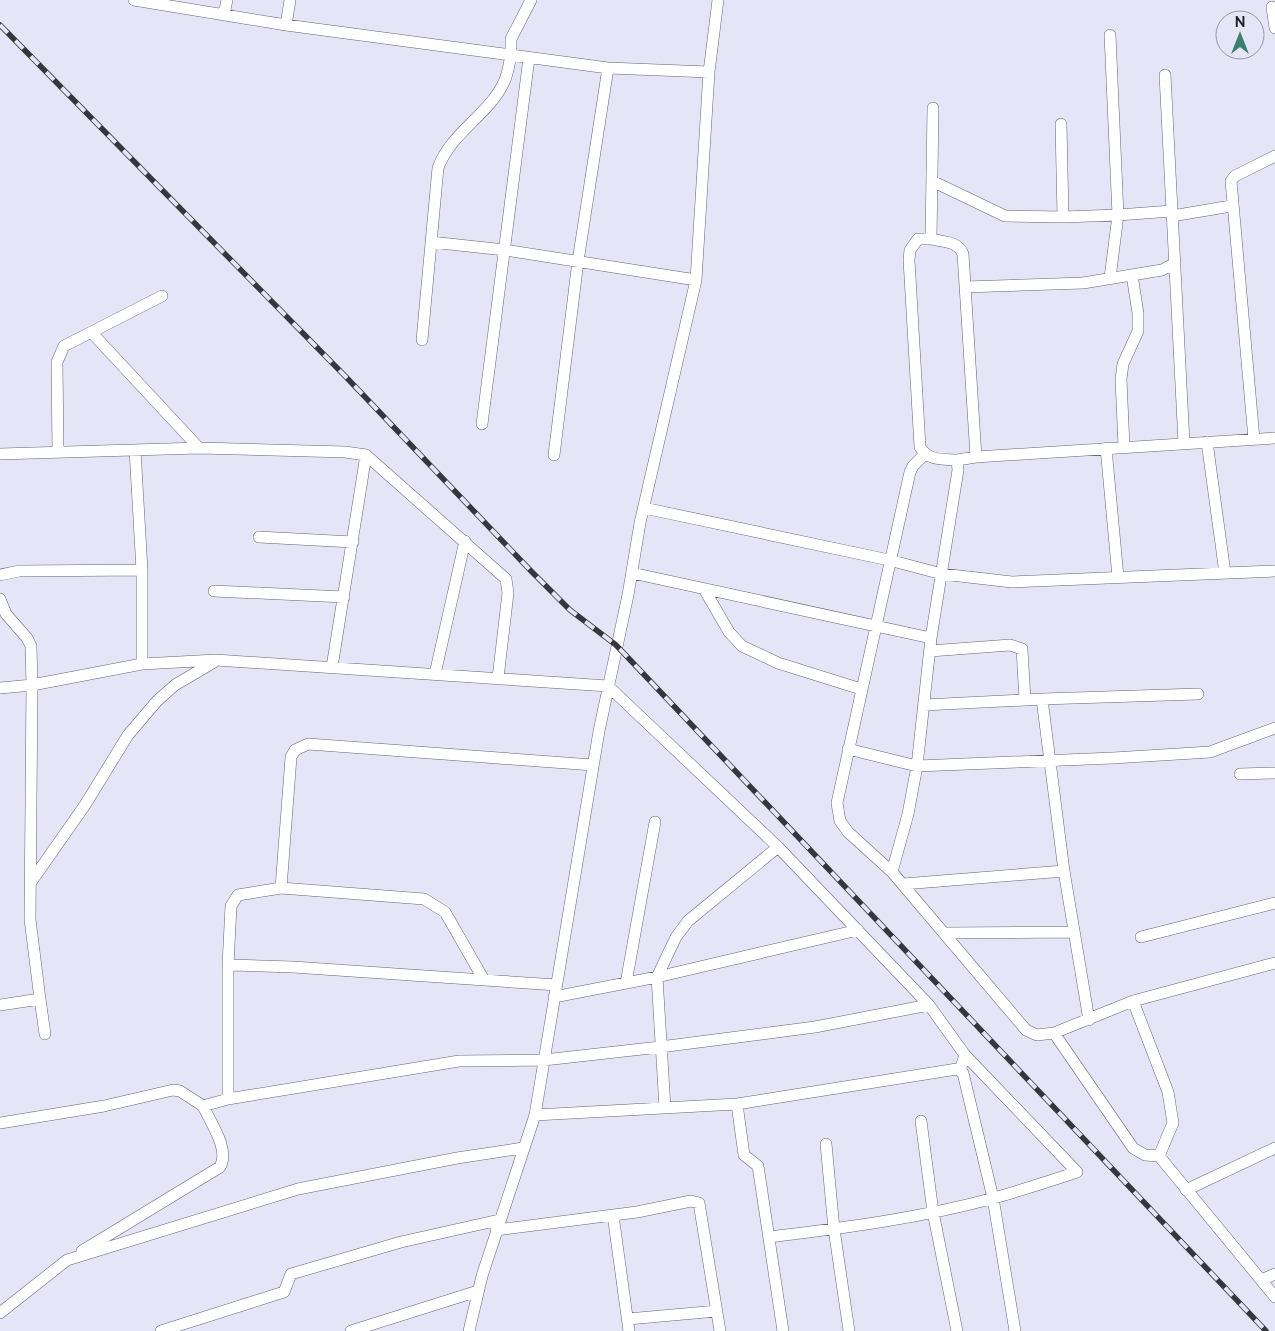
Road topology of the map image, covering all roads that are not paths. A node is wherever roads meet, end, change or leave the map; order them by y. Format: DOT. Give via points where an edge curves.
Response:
graph roads {
  1 [pos="134,0"];
  2 [pos="227,0"];
  3 [pos="290,0"];
  4 [pos="531,0"];
  5 [pos="718,0"];
  6 [pos="157,2"];
  7 [pos="1272,7"];
  8 [pos="224,14"];
  9 [pos="286,25"];
  10 [pos="1275,28"];
  11 [pos="1110,35"];
  12 [pos="511,55"];
  13 [pos="530,58"];
  14 [pos="608,68"];
  15 [pos="709,72"];
  16 [pos="1165,75"];
  17 [pos="933,108"];
  18 [pos="1061,124"];
  19 [pos="1275,156"];
  20 [pos="932,181"];
  21 [pos="1231,206"];
  22 [pos="1172,214"];
  23 [pos="1118,215"];
  24 [pos="1063,217"];
  25 [pos="931,239"];
  26 [pos="431,242"];
  27 [pos="505,250"];
  28 [pos="578,261"];
  29 [pos="1175,263"];
  30 [pos="1132,275"];
  31 [pos="1110,278"];
  32 [pos="696,280"];
  33 [pos="966,287"];
  34 [pos="162,296"];
  35 [pos="92,333"];
  36 [pos="422,340"];
  37 [pos="482,424"];
  38 [pos="1275,438"];
  39 [pos="1254,439"];
  40 [pos="1207,442"];
  41 [pos="1184,443"];
  42 [pos="1124,447"];
  43 [pos="199,448"];
  44 [pos="1106,448"];
  45 [pos="135,450"];
  46 [pos="58,452"];
  47 [pos="0,454"];
  48 [pos="366,455"];
  49 [pos="554,456"];
  50 [pos="924,456"];
  51 [pos="976,456"];
  52 [pos="957,460"];
  53 [pos="644,508"];
  54 [pos="259,537"];
  55 [pos="465,541"];
  56 [pos="353,542"];
  57 [pos="889,560"];
  58 [pos="142,570"];
  59 [pos="1275,571"];
  60 [pos="632,573"];
  61 [pos="1225,573"];
  62 [pos="942,574"];
  63 [pos="0,575"];
  64 [pos="1118,578"];
  65 [pos="704,589"];
  66 [pos="214,591"];
  67 [pos="344,597"];
  68 [pos="0,599"];
  69 [pos="875,627"];
  70 [pos="931,638"];
  71 [pos="930,651"];
  72 [pos="216,660"];
  73 [pos="142,664"];
  74 [pos="332,667"];
  75 [pos="435,674"];
  76 [pos="498,678"];
  77 [pos="32,685"];
  78 [pos="608,686"];
  79 [pos="0,688"];
  80 [pos="861,690"];
  81 [pos="1198,694"];
  82 [pos="1042,699"];
  83 [pos="1025,700"];
  84 [pos="924,705"];
  85 [pos="1275,728"];
  86 [pos="848,749"];
  87 [pos="1050,760"];
  88 [pos="593,766"];
  89 [pos="917,766"];
  90 [pos="1275,773"];
  91 [pos="1240,774"];
  92 [pos="655,822"];
  93 [pos="778,847"];
  94 [pos="892,872"];
  95 [pos="1064,872"];
  96 [pos="31,882"];
  97 [pos="903,884"];
  98 [pos="281,888"];
  99 [pos="1275,903"];
  100 [pos="858,930"];
  101 [pos="1074,932"];
  102 [pos="944,933"];
  103 [pos="1142,937"];
  104 [pos="1275,963"];
  105 [pos="228,965"];
  106 [pos="657,977"];
  107 [pos="484,980"];
  108 [pos="626,983"];
  109 [pos="557,985"];
  110 [pos="554,997"];
  111 [pos="40,999"];
  112 [pos="1133,1002"];
  113 [pos="0,1005"];
  114 [pos="929,1005"];
  115 [pos="1089,1020"];
  116 [pos="1054,1033"];
  117 [pos="45,1034"];
  118 [pos="660,1047"];
  119 [pos="965,1054"];
  120 [pos="544,1060"];
  121 [pos="960,1070"];
  122 [pos="228,1100"];
  123 [pos="736,1104"];
  124 [pos="203,1106"];
  125 [pos="665,1108"];
  126 [pos="535,1115"];
  127 [pos="920,1121"];
  128 [pos="0,1123"];
  129 [pos="826,1144"];
  130 [pos="523,1148"];
  131 [pos="1275,1148"];
  132 [pos="1159,1156"];
  133 [pos="1186,1190"];
  134 [pos="993,1198"];
  135 [pos="933,1212"];
  136 [pos="613,1215"];
  137 [pos="498,1225"];
  138 [pos="834,1229"];
  139 [pos="769,1237"];
  140 [pos="67,1260"];
  141 [pos="1275,1274"];
  142 [pos="1261,1280"];
  143 [pos="478,1291"];
  144 [pos="1275,1297"];
  145 [pos="717,1311"];
  146 [pos="0,1313"];
  147 [pos="629,1325"];
  148 [pos="191,1326"];
  149 [pos="161,1331"];
  150 [pos="351,1331"];
  151 [pos="468,1331"];
  152 [pos="720,1331"];
  153 [pos="784,1331"];
  154 [pos="849,1331"];
  155 [pos="957,1331"];
  156 [pos="1016,1331"];
  1 -- 6 [label="street"];
  2 -- 8 [label="street"];
  3 -- 9 [label="street"];
  4 -- 12 [label="street" via="511,39"];
  5 -- 15 [label="street"];
  6 -- 8 [label="street"];
  7 -- 10 [label="street"];
  8 -- 9 [label="street"];
  9 -- 12 [label="street"];
  11 -- 23 [label="street"];
  12 -- 13 [label="street"];
  12 -- 26 [label="street" via="504,82 442,156"];
  13 -- 14 [label="street"];
  13 -- 27 [label="street"];
  14 -- 15 [label="street"];
  14 -- 28 [label="street"];
  15 -- 32 [label="street"];
  16 -- 22 [label="street"];
  17 -- 20 [label="street"];
  18 -- 24 [label="street"];
  19 -- 21 [label="street" via="1234,176"];
  20 -- 24 [label="street" via="1005,216"];
  20 -- 25 [label="street"];
  21 -- 22 [label="street"];
  21 -- 39 [label="street"];
  22 -- 23 [label="street"];
  22 -- 29 [label="street"];
  23 -- 24 [label="street"];
  23 -- 31 [label="street"];
  25 -- 33 [label="street" via="960,247"];
  25 -- 50 [label="street" via="918,239 910,250 909,260 920,448"];
  26 -- 27 [label="street"];
  26 -- 36 [label="street"];
  27 -- 28 [label="street"];
  27 -- 37 [label="street"];
  28 -- 32 [label="street"];
  28 -- 49 [label="street"];
  29 -- 30 [label="street" via="1162,270"];
  29 -- 41 [label="street"];
  30 -- 31 [label="street"];
  30 -- 42 [label="street" via="1138,331 1125,360 1121,380"];
  31 -- 33 [label="street"];
  32 -- 53 [label="street"];
  33 -- 51 [label="street"];
  34 -- 35 [label="street"];
  35 -- 43 [label="street"];
  35 -- 46 [label="street" via="64,346 59,355"];
  38 -- 39 [label="street"];
  39 -- 40 [label="street"];
  40 -- 41 [label="street"];
  40 -- 61 [label="street"];
  41 -- 42 [label="street"];
  42 -- 44 [label="street"];
  43 -- 45 [label="street"];
  43 -- 48 [label="street"];
  44 -- 51 [label="street"];
  44 -- 64 [label="street"];
  45 -- 46 [label="street"];
  45 -- 58 [label="street"];
  46 -- 47 [label="street"];
  48 -- 55 [label="street"];
  48 -- 56 [label="street"];
  50 -- 52 [label="street"];
  50 -- 57 [label="street" via="910,472"];
  51 -- 52 [label="street"];
  52 -- 62 [label="street"];
  53 -- 57 [label="street"];
  53 -- 60 [label="street"];
  54 -- 56 [label="street"];
  55 -- 75 [label="street"];
  55 -- 76 [label="street" via="506,578 508,593"];
  56 -- 67 [label="street"];
  57 -- 62 [label="street"];
  57 -- 69 [label="street"];
  58 -- 63 [label="street" via="19,571"];
  58 -- 73 [label="street"];
  59 -- 61 [label="street"];
  60 -- 65 [label="street"];
  60 -- 78 [label="street"];
  61 -- 64 [label="street"];
  62 -- 64 [label="street" via="1012,582"];
  62 -- 70 [label="street"];
  65 -- 69 [label="street"];
  65 -- 80 [label="street" via="729,632 742,646 778,663"];
  66 -- 67 [label="street"];
  67 -- 74 [label="street"];
  68 -- 77 [label="street" via="6,614 30,646"];
  69 -- 70 [label="street"];
  69 -- 80 [label="street"];
  70 -- 71 [label="street"];
  71 -- 83 [label="street" via="1018,646 1022,649"];
  71 -- 84 [label="street"];
  72 -- 73 [label="street"];
  72 -- 74 [label="street"];
  72 -- 96 [label="street" via="175,685 128,736"];
  73 -- 77 [label="street"];
  74 -- 75 [label="street"];
  75 -- 76 [label="street"];
  76 -- 78 [label="street"];
  77 -- 79 [label="street"];
  77 -- 96 [label="street"];
  78 -- 88 [label="street"];
  78 -- 93 [label="street"];
  80 -- 86 [label="street"];
  81 -- 82 [label="street"];
  82 -- 83 [label="street"];
  82 -- 87 [label="street"];
  83 -- 84 [label="street"];
  84 -- 89 [label="street"];
  85 -- 87 [label="street" via="1210,752"];
  86 -- 89 [label="street"];
  86 -- 94 [label="street" via="837,804 840,821"];
  87 -- 89 [label="street"];
  87 -- 95 [label="street"];
  88 -- 98 [label="street" via="308,744 295,750 291,757"];
  88 -- 109 [label="street"];
  89 -- 94 [label="street"];
  90 -- 91 [label="street"];
  92 -- 108 [label="street"];
  93 -- 100 [label="street"];
  93 -- 106 [label="street" via="688,921 676,937"];
  94 -- 97 [label="street"];
  95 -- 97 [label="street"];
  95 -- 101 [label="street"];
  96 -- 111 [label="street" via="30,918"];
  97 -- 102 [label="street"];
  98 -- 105 [label="street" via="234,898"];
  98 -- 107 [label="street" via="424,899 434,903 445,912"];
  99 -- 103 [label="street"];
  100 -- 106 [label="street"];
  100 -- 114 [label="street"];
  101 -- 102 [label="street"];
  101 -- 115 [label="street"];
  102 -- 116 [label="street" via="1026,1030 1037,1035"];
  104 -- 112 [label="street"];
  105 -- 107 [label="street"];
  105 -- 122 [label="street"];
  106 -- 108 [label="street"];
  106 -- 118 [label="street"];
  107 -- 109 [label="street"];
  108 -- 110 [label="street"];
  109 -- 110 [label="street"];
  110 -- 120 [label="street"];
  111 -- 113 [label="street"];
  111 -- 117 [label="street"];
  112 -- 115 [label="street"];
  112 -- 132 [label="street" via="1168,1092 1172,1115 1173,1123"];
  114 -- 118 [label="street" via="815,1027"];
  114 -- 119 [label="street"];
  115 -- 116 [label="street"];
  116 -- 132 [label="street" via="1133,1148 1144,1155"];
  118 -- 120 [label="street"];
  118 -- 125 [label="street"];
  119 -- 121 [label="street"];
  119 -- 134 [label="street" via="1077,1172"];
  120 -- 122 [label="street" via="459,1061"];
  120 -- 126 [label="street"];
  121 -- 123 [label="street"];
  121 -- 134 [label="street"];
  122 -- 124 [label="street"];
  123 -- 125 [label="street"];
  123 -- 139 [label="street" via="744,1155 758,1166"];
  124 -- 128 [label="street" via="173,1090 104,1106"];
  124 -- 140 [label="street" via="223,1151 224,1160 220,1168"];
  125 -- 126 [label="street"];
  126 -- 130 [label="street"];
  127 -- 135 [label="street"];
  129 -- 138 [label="street"];
  130 -- 137 [label="street"];
  130 -- 140 [label="street" via="298,1189"];
  131 -- 133 [label="street"];
  132 -- 133 [label="street"];
  133 -- 142 [label="street"];
  134 -- 135 [label="street"];
  134 -- 156 [label="street"];
  135 -- 138 [label="street"];
  135 -- 155 [label="street"];
  136 -- 137 [label="street"];
  136 -- 145 [label="street" via="691,1201 699,1203"];
  136 -- 147 [label="street"];
  137 -- 143 [label="street"];
  137 -- 148 [label="street" via="401,1242 291,1274 284,1292"];
  138 -- 139 [label="street"];
  138 -- 154 [label="street"];
  139 -- 153 [label="street"];
  140 -- 146 [label="street"];
  141 -- 142 [label="street"];
  142 -- 144 [label="street"];
  143 -- 150 [label="street"];
  143 -- 151 [label="street"];
  145 -- 147 [label="street"];
  145 -- 152 [label="street"];
  148 -- 149 [label="street"];
}
